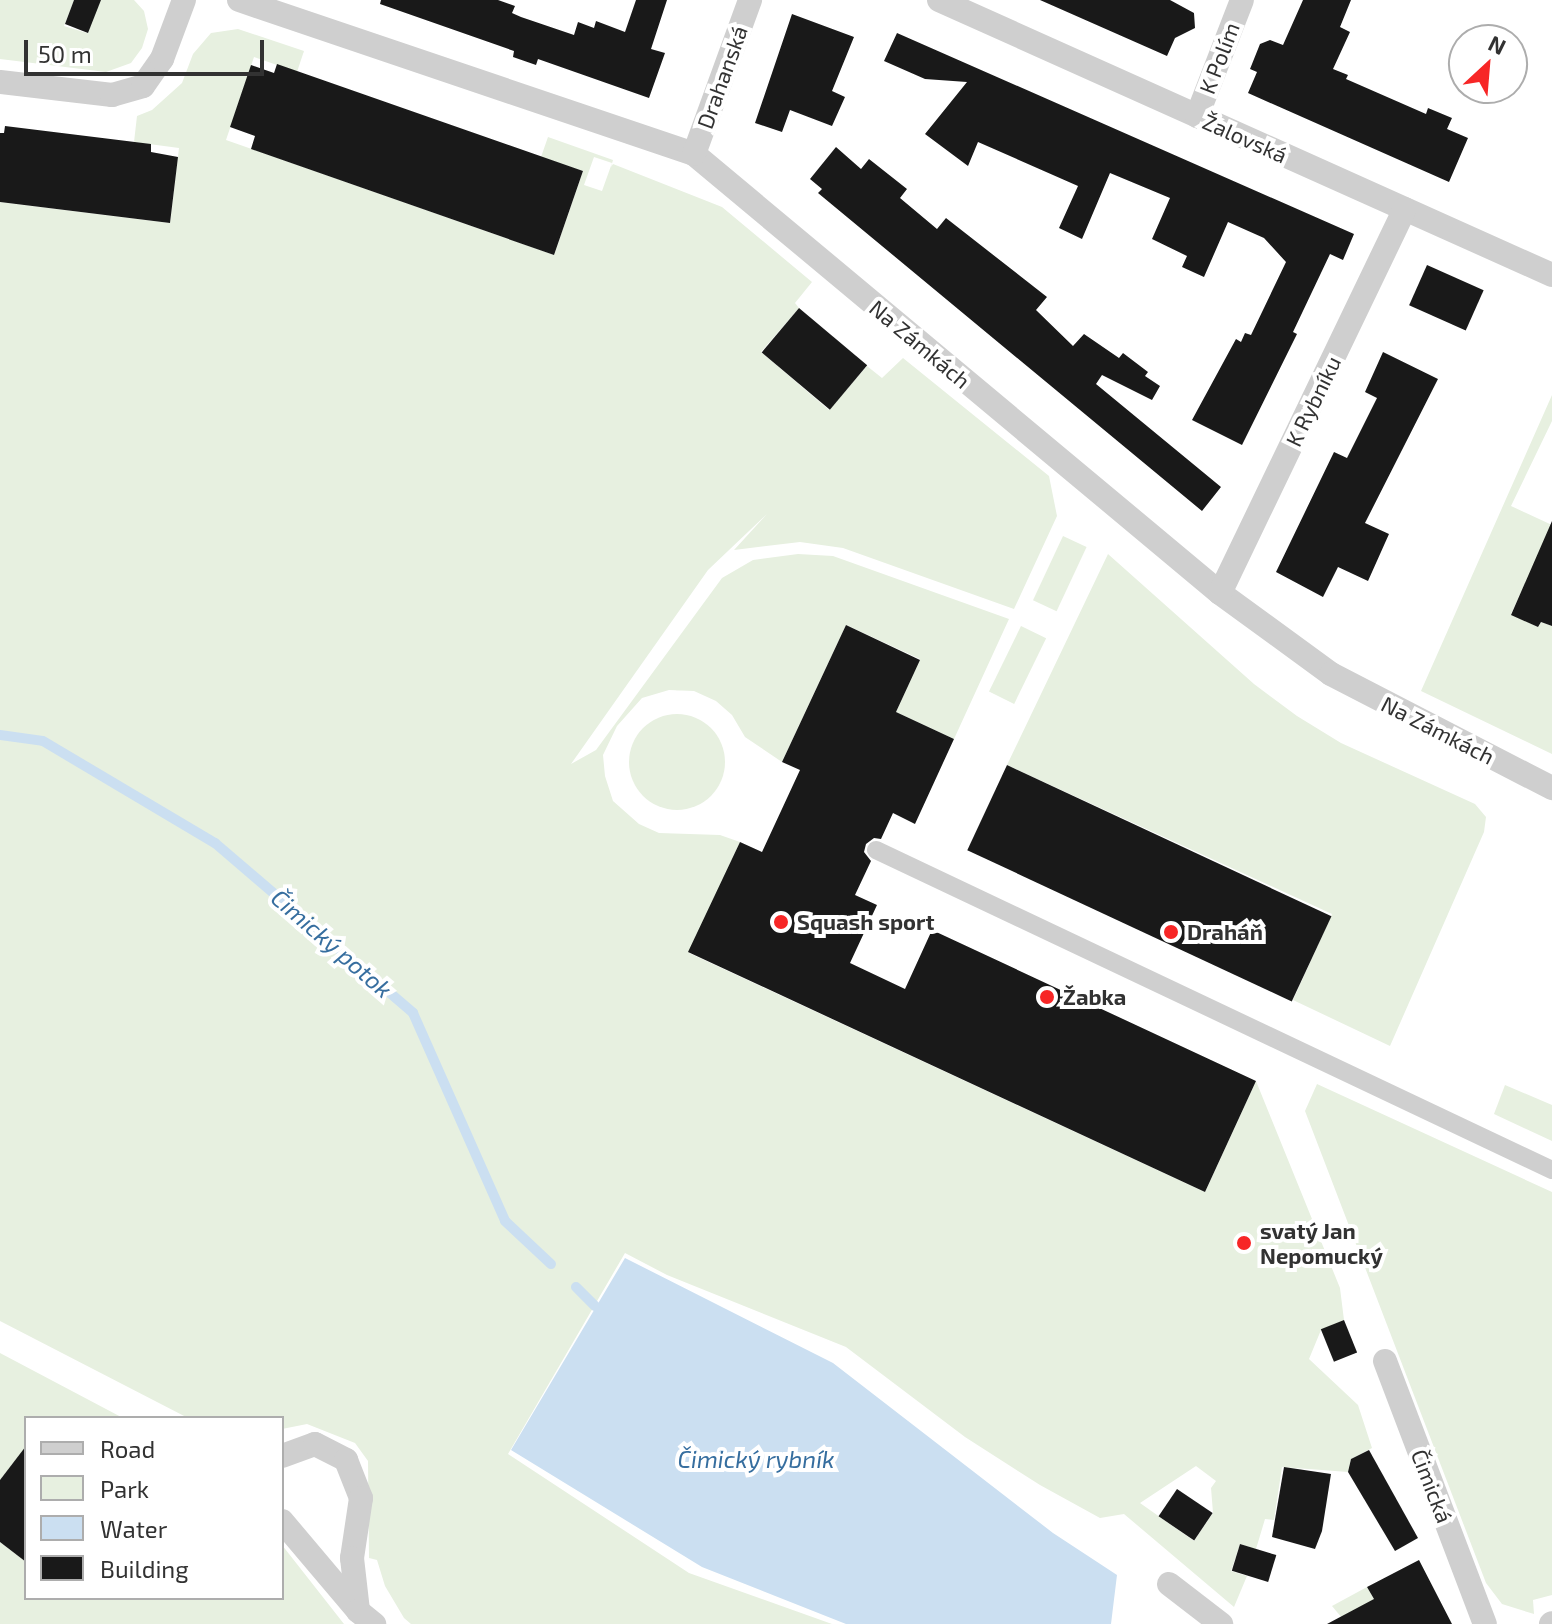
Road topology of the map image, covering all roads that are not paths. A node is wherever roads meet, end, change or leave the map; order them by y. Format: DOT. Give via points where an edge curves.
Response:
graph roads {
  1 [pos="184,0"];
  2 [pos="239,0"];
  3 [pos="750,0"];
  4 [pos="939,0"];
  5 [pos="1242,0"];
  6 [pos="0,82"];
  7 [pos="1197,116"];
  8 [pos="694,154"];
  9 [pos="1405,209"];
  10 [pos="1552,275"];
  11 [pos="1220,593"];
  12 [pos="1552,788"];
  13 [pos="876,850"];
  14 [pos="1552,1170"];
  15 [pos="1385,1361"];
  16 [pos="284,1455"];
  17 [pos="284,1523"];
  18 [pos="1169,1584"];
  19 [pos="1482,1617"];
  20 [pos="366,1618"];
  21 [pos="1221,1624"];
  22 [pos="1505,1624"];
  1 -- 6 [label="street" via="162,59 143,86 112,95"];
  2 -- 8 [label="street, Na Zámkách"];
  3 -- 8 [label="street, Drahanská"];
  4 -- 7 [label="street, Žalovská"];
  5 -- 7 [label="street, K Polím"];
  7 -- 9 [label="street, Žalovská"];
  8 -- 11 [label="street, Na Zámkách"];
  9 -- 10 [label="street, Žalovská"];
  9 -- 11 [label="street, K Rybníku"];
  11 -- 12 [label="street, Na Zámkách" via="1331,674"];
  13 -- 14 [label="street"];
  15 -- 19 [label="street, Čimická"];
  16 -- 20 [label="street" via="315,1444 346,1460 361,1498 352,1558"];
  17 -- 20 [label="street"];
  18 -- 21 [label="street"];
  19 -- 22 [label="street, Čimická"];
}
